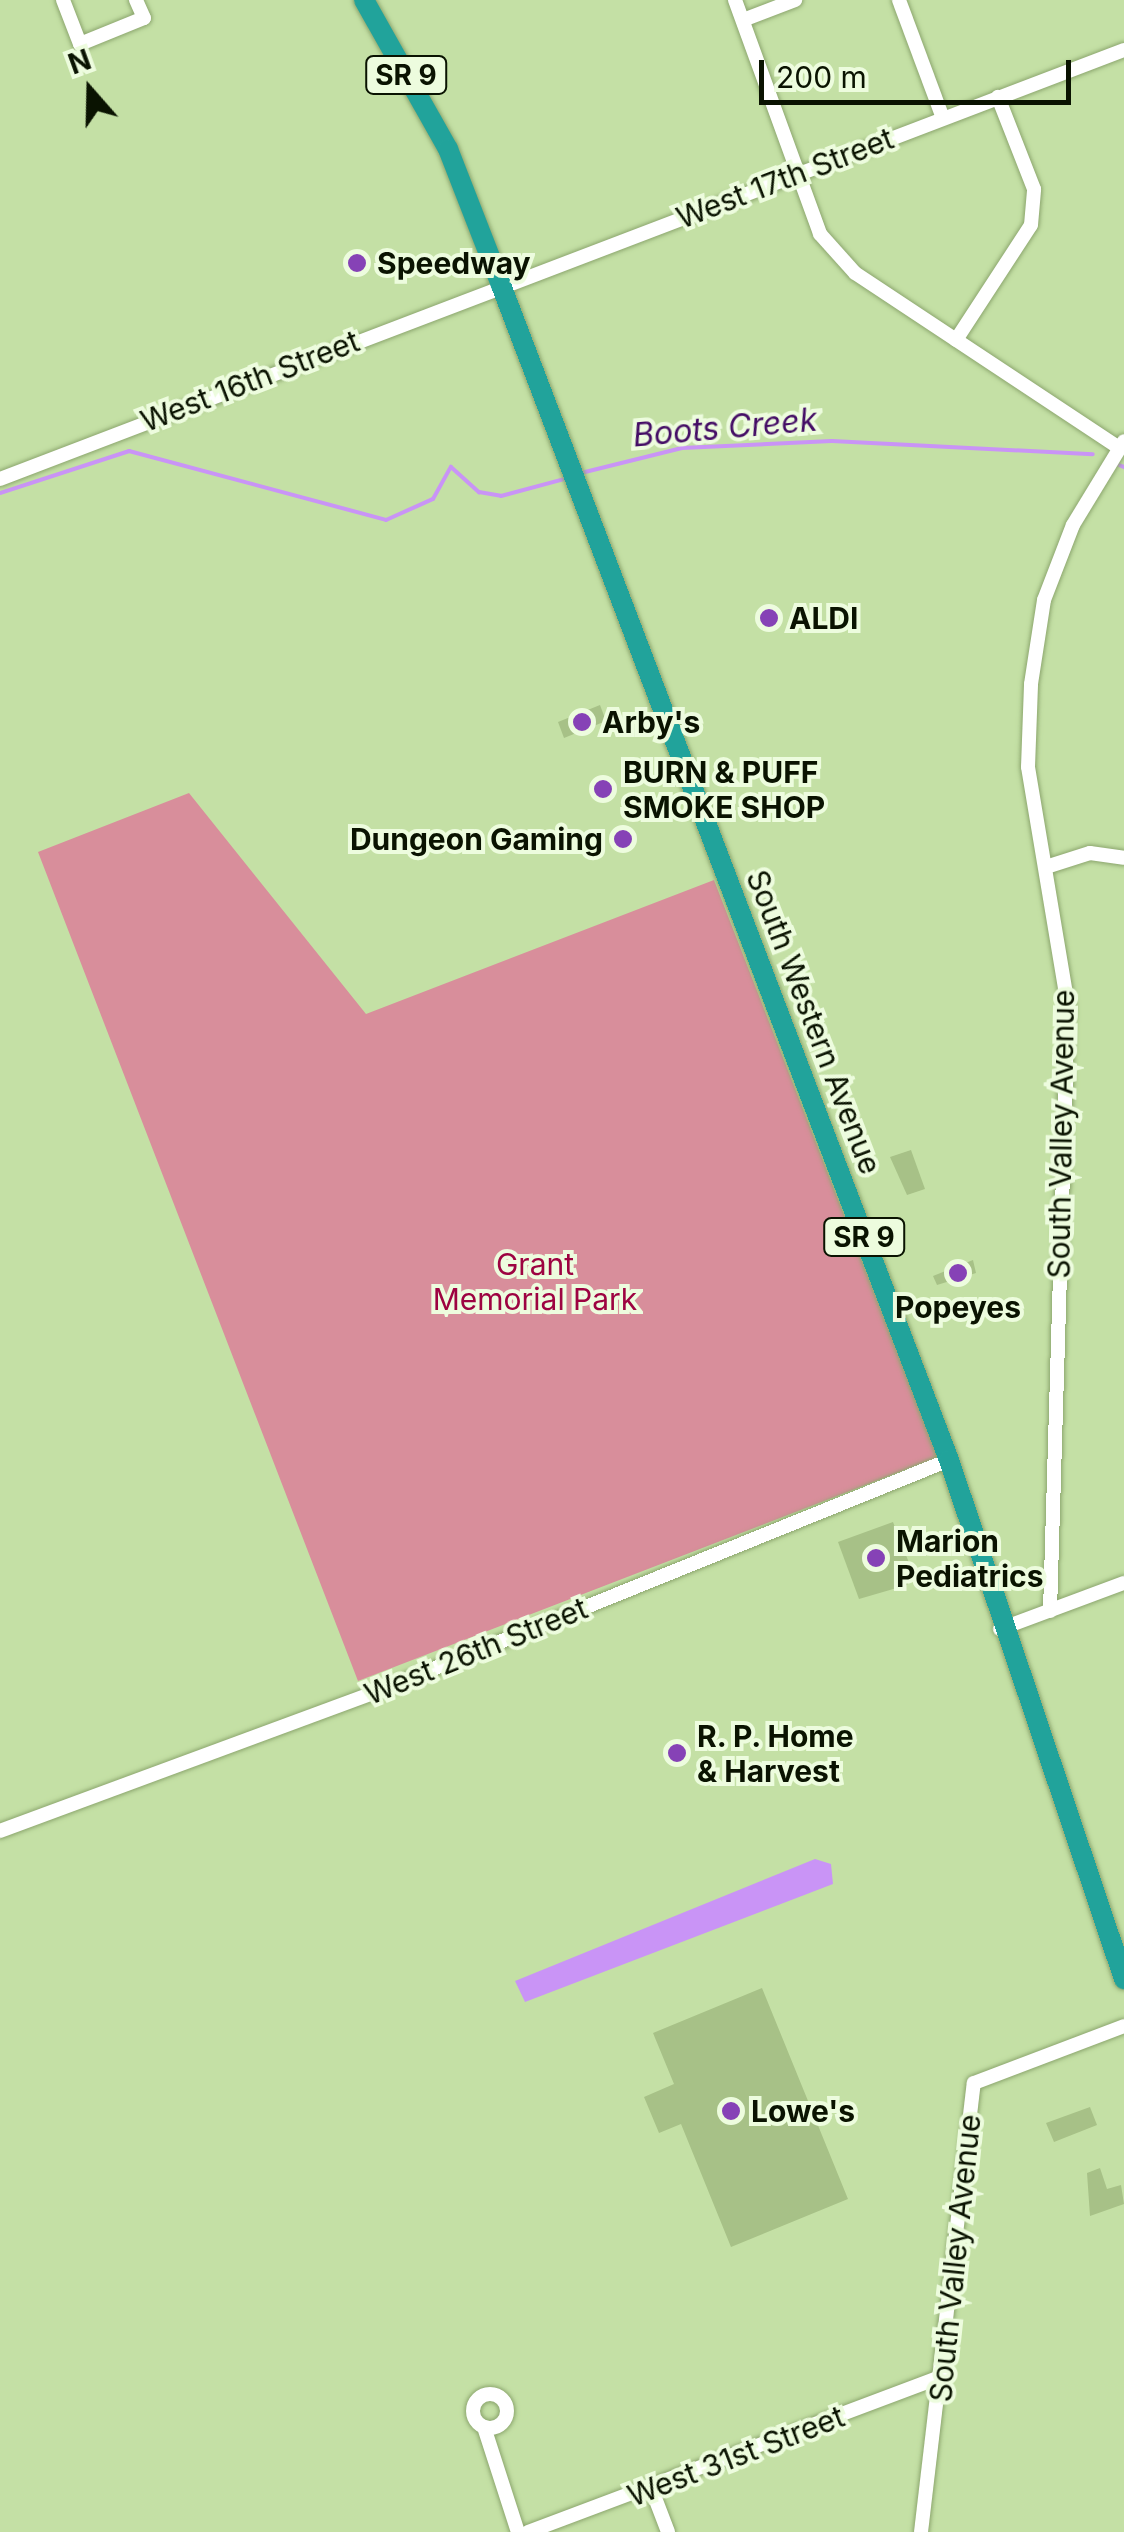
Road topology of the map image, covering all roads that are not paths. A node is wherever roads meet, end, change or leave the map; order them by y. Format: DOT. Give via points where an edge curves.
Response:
graph roads {
  1 [pos="62,0"];
  2 [pos="136,0"];
  3 [pos="364,0"];
  4 [pos="735,0"];
  5 [pos="795,0"];
  6 [pos="899,0"];
  7 [pos="743,20"];
  8 [pos="1124,50"];
  9 [pos="998,97"];
  10 [pos="943,118"];
  11 [pos="795,176"];
  12 [pos="502,284"];
  13 [pos="956,340"];
  14 [pos="1122,445"];
  15 [pos="0,479"];
  16 [pos="1124,858"];
  17 [pos="1046,867"];
  18 [pos="949,1460"];
  19 [pos="1124,1583"];
  20 [pos="1050,1611"];
  21 [pos="1000,1629"];
  22 [pos="0,1831"];
  23 [pos="1124,1979"];
  24 [pos="1124,2026"];
  25 [pos="943,2376"];
  26 [pos="484,2427"];
  27 [pos="652,2490"];
  28 [pos="518,2532"];
  29 [pos="528,2532"];
  30 [pos="668,2532"];
  31 [pos="920,2532"];
  1 -- 2 [label="street" via="80,44 144,18"];
  3 -- 12 [label="highway, South Western Avenue / SR 9" via="448,149"];
  4 -- 7 [label="street"];
  5 -- 7 [label="street"];
  6 -- 10 [label="street"];
  7 -- 11 [label="street"];
  8 -- 9 [label="street, West 17th Street"];
  9 -- 10 [label="street, West 17th Street"];
  9 -- 13 [label="street" via="1034,190 1031,225"];
  10 -- 11 [label="street, West 17th Street"];
  11 -- 12 [label="street, West 17th Street"];
  11 -- 13 [label="street" via="820,234 855,273"];
  12 -- 15 [label="street, West 16th Street"];
  12 -- 18 [label="highway, South Western Avenue / SR 9"];
  13 -- 14 [label="street"];
  14 -- 17 [label="street, South Valley Avenue" via="1073,525 1044,600 1028,767"];
  16 -- 17 [label="street" via="1090,853"];
  17 -- 20 [label="street, South Valley Avenue" via="1068,1006"];
  18 -- 21 [label="highway, South Western Avenue / SR 9"];
  18 -- 22 [label="street, West 26th Street" via="381,1690"];
  19 -- 20 [label="street"];
  20 -- 21 [label="street"];
  21 -- 23 [label="highway, South Western Avenue / SR 9"];
  24 -- 25 [label="street, South Valley Avenue" via="974,2083"];
  25 -- 27 [label="street, West 31st Street"];
  25 -- 31 [label="street, South Valley Avenue"];
  26 -- 28 [label="street"];
  27 -- 29 [label="street, West 31st Street"];
  27 -- 30 [label="street"];
}
